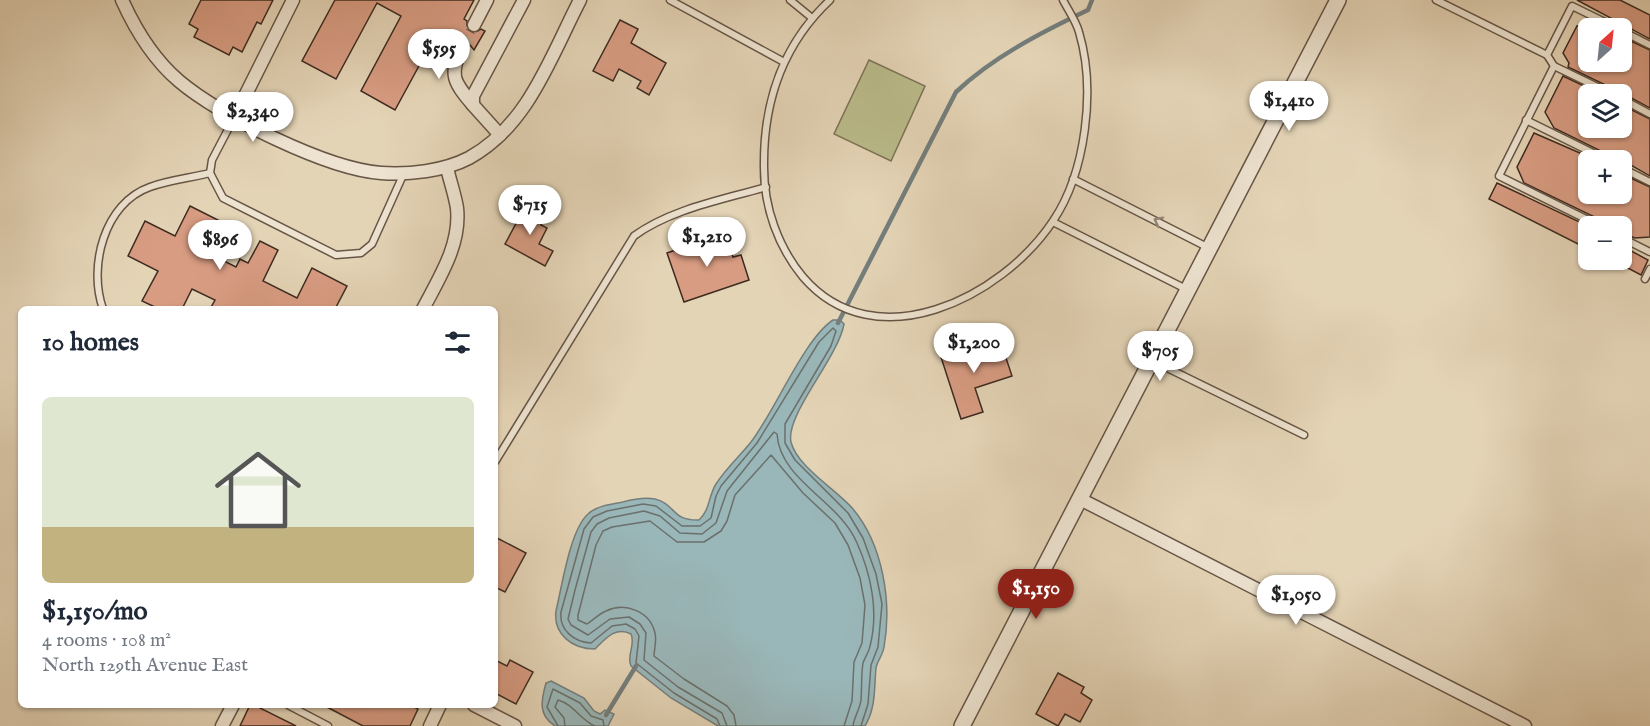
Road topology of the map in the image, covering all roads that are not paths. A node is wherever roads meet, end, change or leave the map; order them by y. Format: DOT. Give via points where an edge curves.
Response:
graph roads {
  1 [pos="122,0"];
  2 [pos="293,0"];
  3 [pos="487,0"];
  4 [pos="524,0"];
  5 [pos="579,0"];
  6 [pos="670,0"];
  7 [pos="790,0"];
  8 [pos="830,0"];
  9 [pos="1063,0"];
  10 [pos="1338,0"];
  11 [pos="1436,0"];
  12 [pos="812,18"];
  13 [pos="1597,18"];
  14 [pos="474,25"];
  15 [pos="1632,36"];
  16 [pos="1650,45"];
  17 [pos="462,47"];
  18 [pos="1546,55"];
  19 [pos="784,62"];
  20 [pos="1554,66"];
  21 [pos="1591,84"];
  22 [pos="1632,104"];
  23 [pos="473,105"];
  24 [pos="1650,114"];
  25 [pos="234,118"];
  26 [pos="1526,120"];
  27 [pos="500,135"];
  28 [pos="1587,150"];
  29 [pos="447,168"];
  30 [pos="210,173"];
  31 [pos="404,173"];
  32 [pos="1632,173"];
  33 [pos="1073,179"];
  34 [pos="1650,182"];
  35 [pos="766,187"];
  36 [pos="1580,216"];
  37 [pos="1053,222"];
  38 [pos="1632,243"];
  39 [pos="1209,249"];
  40 [pos="1650,252"];
  41 [pos="1650,269"];
  42 [pos="1645,279"];
  43 [pos="1188,290"];
  44 [pos="102,306"];
  45 [pos="425,306"];
  46 [pos="1153,361"];
  47 [pos="1305,435"];
  48 [pos="498,457"];
  49 [pos="1080,498"];
  50 [pos="231,708"];
  51 [pos="294,708"];
  52 [pos="439,708"];
  53 [pos="480,708"];
  54 [pos="222,726"];
  55 [pos="328,726"];
  56 [pos="430,726"];
  57 [pos="515,726"];
  58 [pos="962,726"];
  59 [pos="1526,726"];
  1 -- 25 [label="street" via="135,28 157,59 208,104"];
  2 -- 25 [label="street"];
  3 -- 14 [label="street"];
  4 -- 23 [label="street" via="473,96"];
  5 -- 27 [label="street" via="527,102"];
  6 -- 19 [label="lane"];
  7 -- 12 [label="lane"];
  8 -- 12 [label="lane"];
  9 -- 33 [label="lane" via="1079,31 1088,78 1084,134"];
  10 -- 39 [label="street"];
  11 -- 18 [label="lane"];
  12 -- 19 [label="lane"];
  13 -- 18 [label="lane" via="1572,6"];
  15 -- 16 [label="lane"];
  17 -- 23 [label="street" via="453,67 454,78"];
  18 -- 20 [label="lane"];
  19 -- 35 [label="lane" via="767,112"];
  20 -- 21 [label="lane"];
  20 -- 26 [label="lane"];
  22 -- 24 [label="lane"];
  23 -- 27 [label="street"];
  25 -- 30 [label="lane" via="212,160"];
  25 -- 31 [label="street" via="334,161 379,173"];
  26 -- 28 [label="lane"];
  26 -- 36 [label="lane" via="1499,176"];
  27 -- 29 [label="street" via="469,158"];
  29 -- 31 [label="street"];
  29 -- 45 [label="street" via="457,208 457,227 447,263"];
  30 -- 31 [label="lane" via="223,198 336,255 361,253 372,244"];
  30 -- 44 [label="lane" via="150,187 125,203 114,217 98,254 96,276"];
  32 -- 34 [label="lane"];
  33 -- 37 [label="lane"];
  39 -- 33 [label="lane, one-way"];
  35 -- 37 [label="lane" via="775,228 791,263 823,296 853,313 915,316 952,303 1004,272"];
  35 -- 48 [label="lane" via="671,216 634,236"];
  37 -- 43 [label="lane"];
  38 -- 40 [label="lane"];
  39 -- 43 [label="street"];
  41 -- 42 [label="lane"];
  43 -- 46 [label="street"];
  46 -- 47 [label="lane"];
  46 -- 49 [label="street"];
  49 -- 58 [label="street"];
  49 -- 59 [label="street"];
  50 -- 54 [label="street"];
  51 -- 55 [label="lane"];
  52 -- 56 [label="street"];
  53 -- 57 [label="street"];
}
